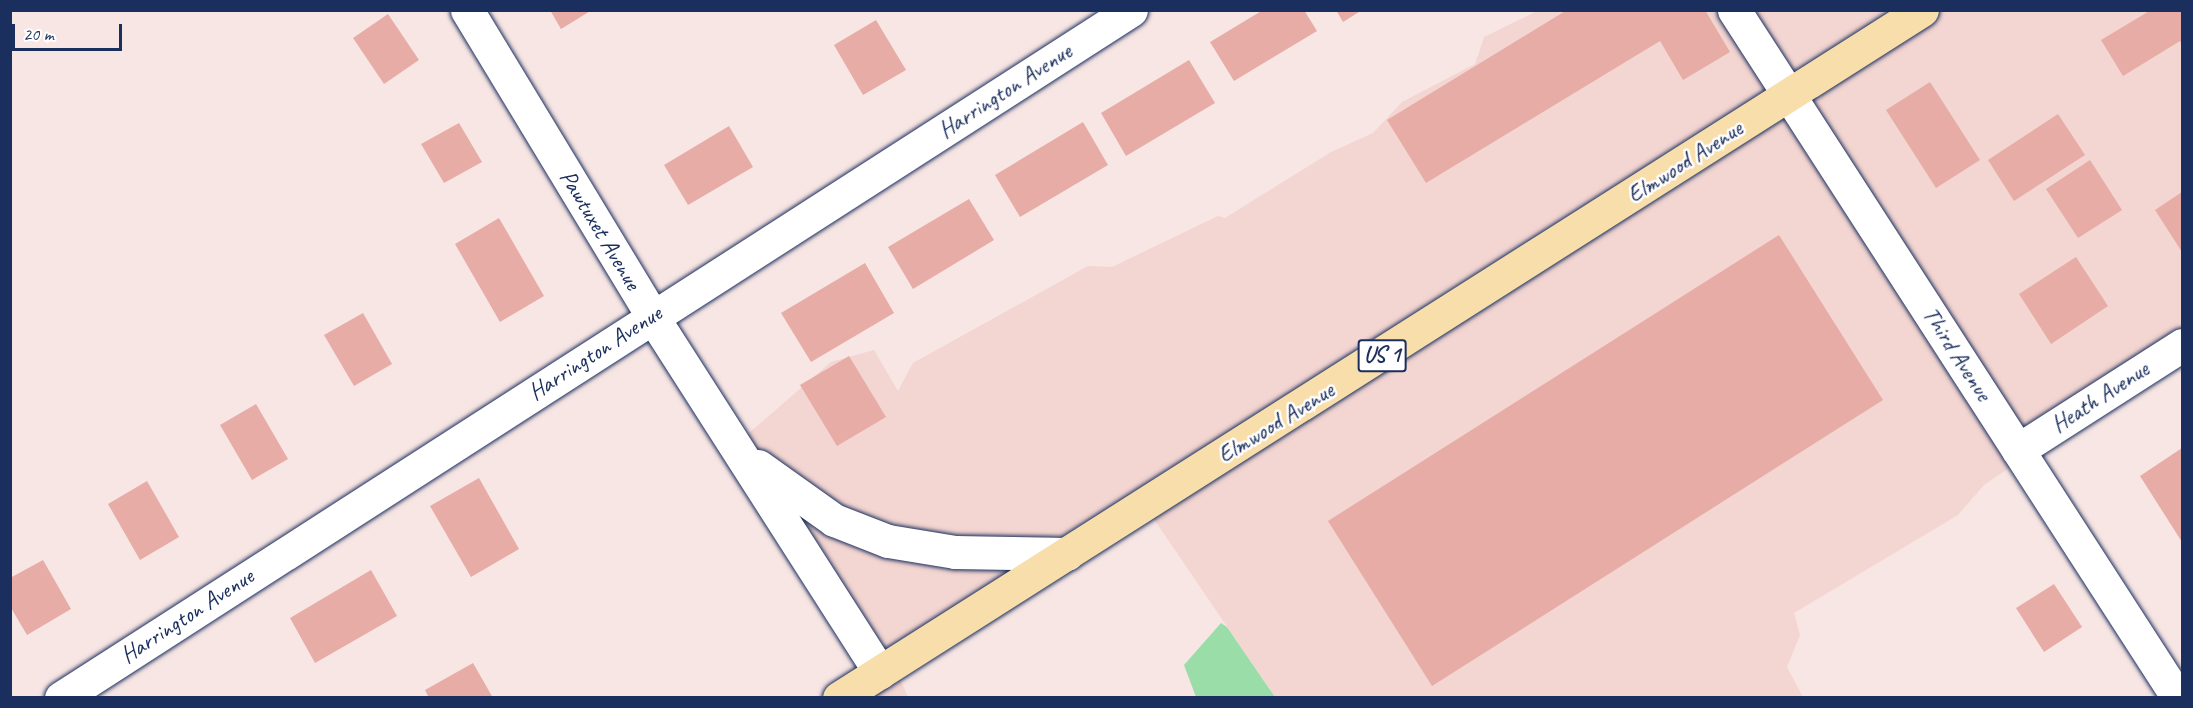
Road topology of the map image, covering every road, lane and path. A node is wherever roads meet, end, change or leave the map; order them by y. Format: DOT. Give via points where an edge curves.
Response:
graph roads {
  1 [pos="467,10"];
  2 [pos="1131,10"];
  3 [pos="1734,10"];
  4 [pos="1922,10"];
  5 [pos="1791,94"];
  6 [pos="652,316"];
  7 [pos="2182,345"];
  8 [pos="736,446"];
  9 [pos="2018,450"];
  10 [pos="1067,554"];
  11 [pos="880,672"];
  12 [pos="61,698"];
  13 [pos="839,698"];
  14 [pos="2178,698"];
  1 -- 6 [label="street, Pawtuxet Avenue"];
  2 -- 6 [label="street, Harrington Avenue"];
  3 -- 5 [label="street, Third Avenue"];
  4 -- 5 [label="main road, Elmwood Avenue / US 1"];
  5 -- 9 [label="street, Third Avenue"];
  5 -- 10 [label="main road, Elmwood Avenue / US 1"];
  6 -- 8 [label="street, Pawtuxet Avenue"];
  6 -- 12 [label="street, Harrington Avenue"];
  7 -- 9 [label="street, Heath Avenue"];
  8 -- 10 [label="street, Pawtuxet Avenue" via="779,484 834,520 888,541 955,552"];
  8 -- 11 [label="street, Pawtuxet Avenue"];
  9 -- 14 [label="street, Third Avenue"];
  10 -- 11 [label="main road, Elmwood Avenue / US 1"];
  11 -- 13 [label="main road, Elmwood Avenue / US 1"];
}
